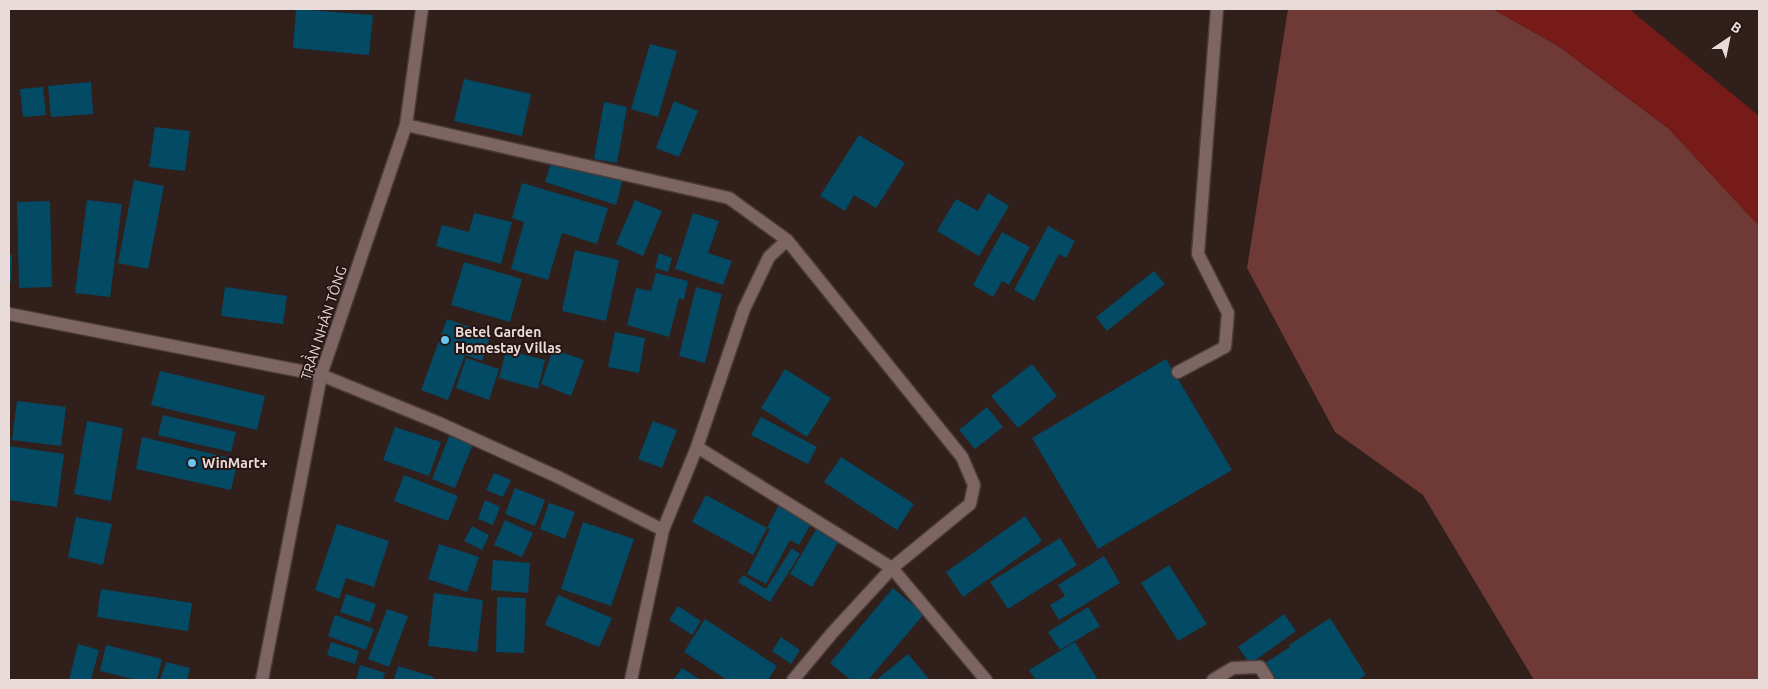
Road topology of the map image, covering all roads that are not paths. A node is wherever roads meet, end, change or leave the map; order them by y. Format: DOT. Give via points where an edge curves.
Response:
graph roads {
  1 [pos="422,9"];
  2 [pos="1218,9"];
  3 [pos="406,125"];
  4 [pos="787,240"];
  5 [pos="9,314"];
  6 [pos="1178,372"];
  7 [pos="321,375"];
  8 [pos="697,447"];
  9 [pos="663,530"];
  10 [pos="892,568"];
  11 [pos="262,680"];
  12 [pos="631,680"];
  13 [pos="792,680"];
  14 [pos="986,680"];
  15 [pos="1213,680"];
  16 [pos="1268,680"];
  1 -- 3 [label="street, TRẦN NHÂN TÔNG"];
  2 -- 6 [label="street" via="1198,254 1228,313 1225,347"];
  3 -- 4 [label="street" via="728,198"];
  3 -- 7 [label="street, TRẦN NHÂN TÔNG"];
  4 -- 8 [label="street" via="768,257 744,309"];
  4 -- 10 [label="street" via="962,457 974,486 970,504"];
  5 -- 7 [label="street"];
  7 -- 9 [label="street" via="439,423 558,477"];
  7 -- 11 [label="street, TRẦN NHÂN TÔNG"];
  8 -- 9 [label="street"];
  8 -- 10 [label="street"];
  9 -- 12 [label="street"];
  10 -- 13 [label="street"];
  10 -- 14 [label="street"];
  15 -- 16 [label="street" via="1233,668 1260,668"];
}
